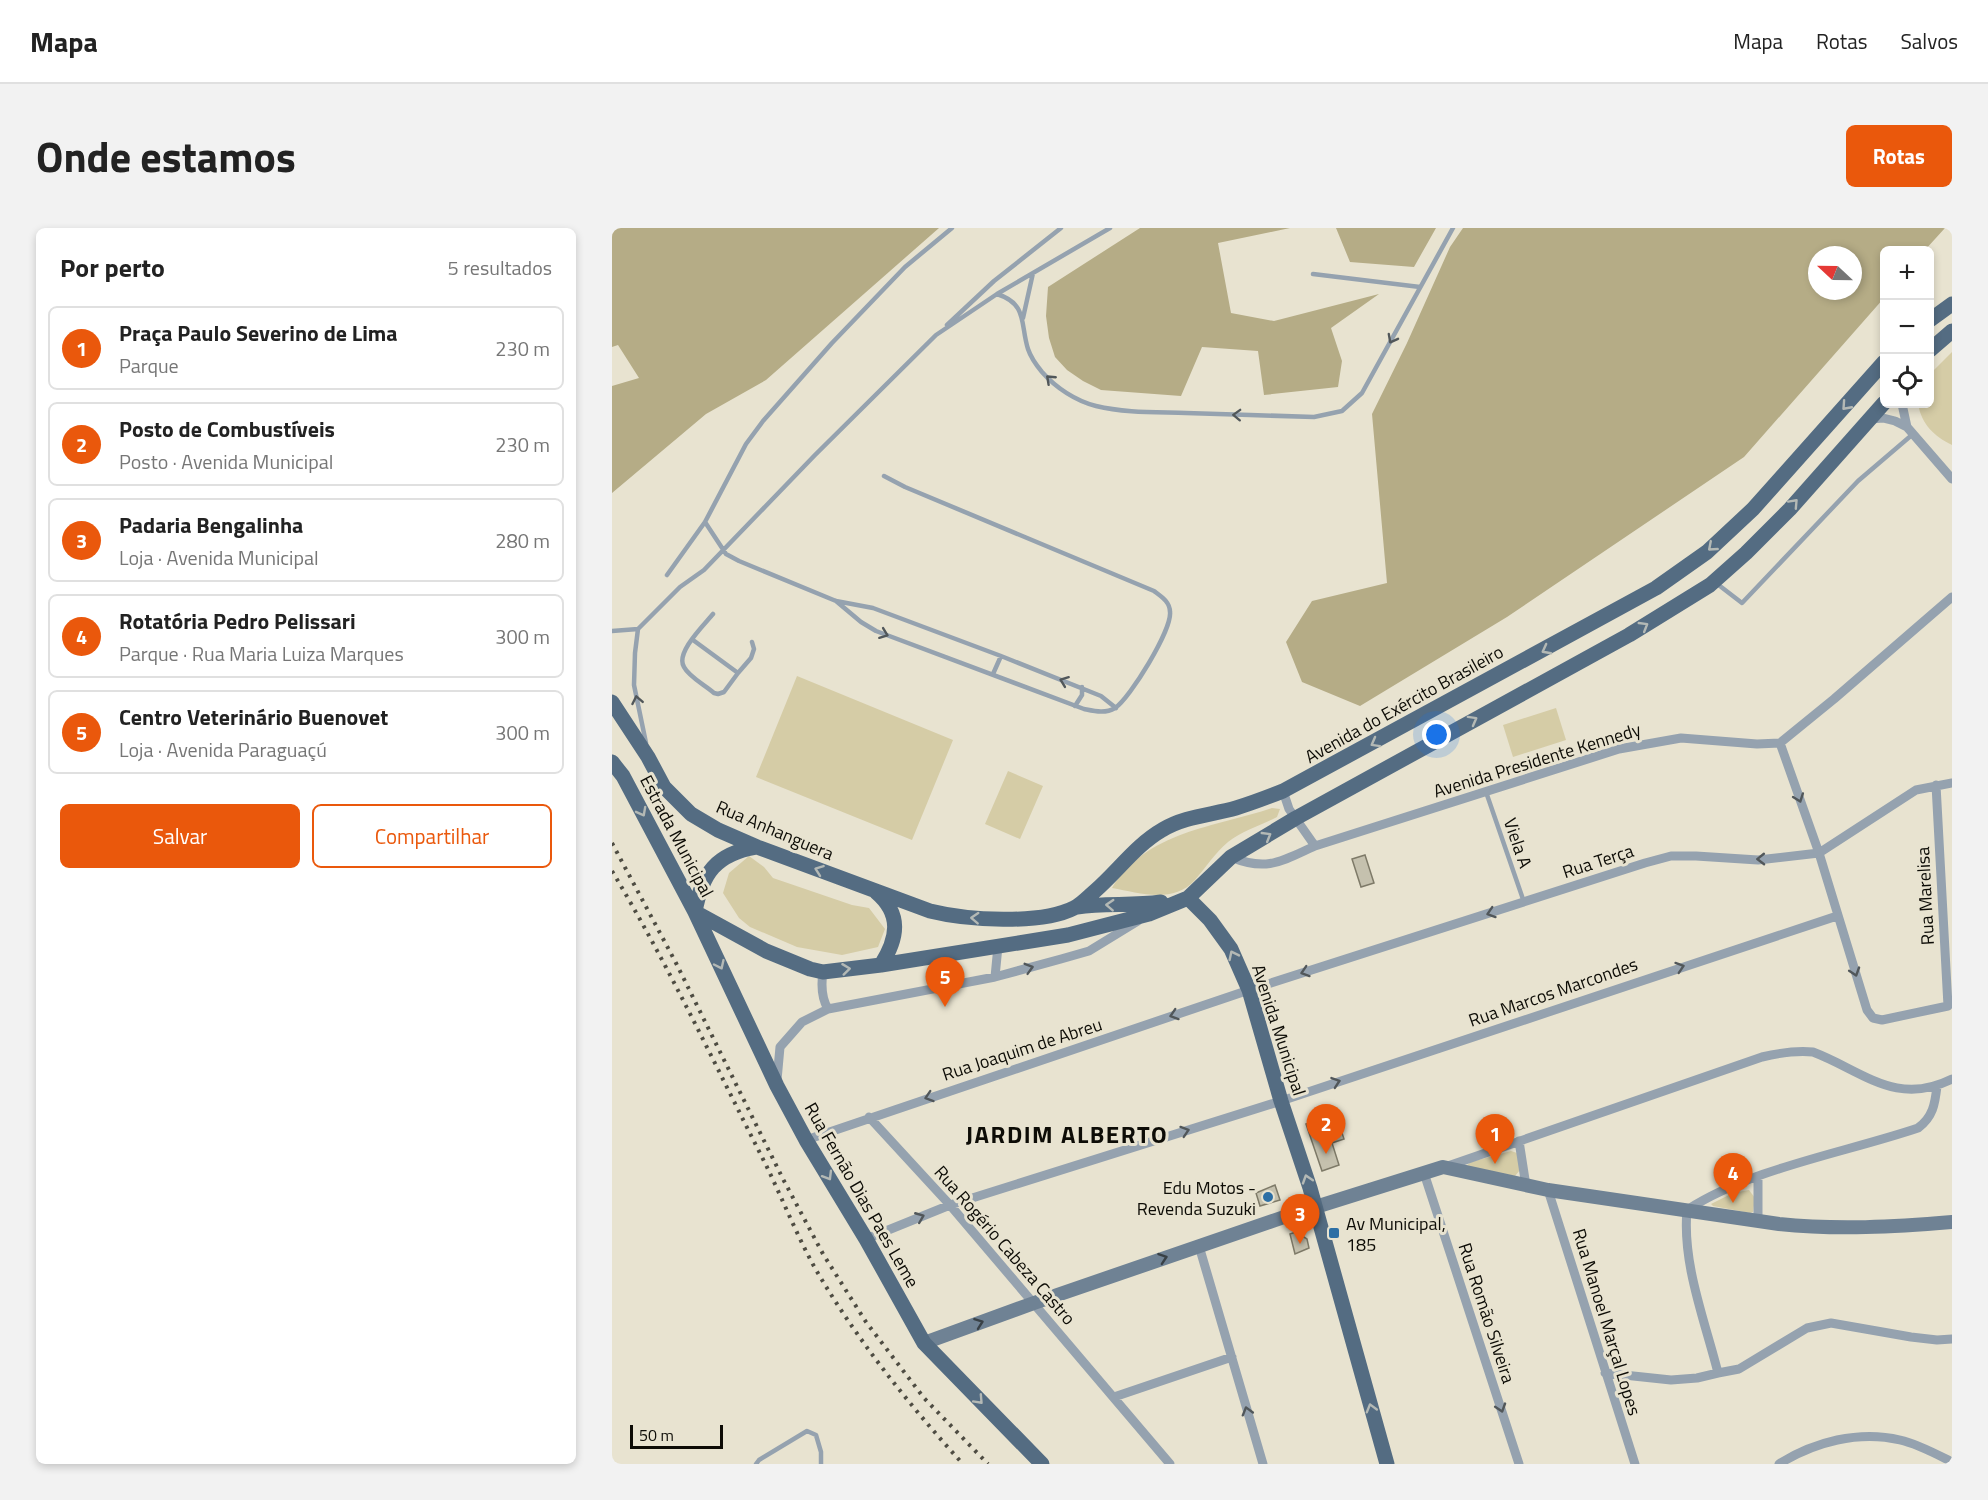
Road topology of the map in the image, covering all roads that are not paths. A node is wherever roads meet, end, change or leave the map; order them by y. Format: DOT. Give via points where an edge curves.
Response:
graph roads {
  1 [pos="952,228"];
  2 [pos="1061,228"];
  3 [pos="1110,228"];
  4 [pos="1453,228"];
  5 [pos="1033,273"];
  6 [pos="1313,274"];
  7 [pos="1420,287"];
  8 [pos="997,294"];
  9 [pos="1952,304"];
  10 [pos="1934,317"];
  11 [pos="1023,320"];
  12 [pos="1952,330"];
  13 [pos="936,335"];
  14 [pos="1934,346"];
  15 [pos="1880,367"];
  16 [pos="1880,408"];
  17 [pos="1903,408"];
  18 [pos="1870,419"];
  19 [pos="1910,431"];
  20 [pos="884,476"];
  21 [pos="1952,479"];
  22 [pos="705,522"];
  23 [pos="723,549"];
  24 [pos="667,575"];
  25 [pos="1714,581"];
  26 [pos="1952,597"];
  27 [pos="836,601"];
  28 [pos="713,614"];
  29 [pos="638,629"];
  30 [pos="612,632"];
  31 [pos="693,640"];
  32 [pos="752,642"];
  33 [pos="1001,656"];
  34 [pos="738,673"];
  35 [pos="993,674"];
  36 [pos="1082,687"];
  37 [pos="612,702"];
  38 [pos="1075,705"];
  39 [pos="1116,708"];
  40 [pos="1780,743"];
  41 [pos="648,757"];
  42 [pos="612,762"];
  43 [pos="1952,783"];
  44 [pos="1936,785"];
  45 [pos="1284,791"];
  46 [pos="1486,792"];
  47 [pos="1296,818"];
  48 [pos="1315,846"];
  49 [pos="757,847"];
  50 [pos="1819,853"];
  51 [pos="1231,857"];
  52 [pos="1942,884"];
  53 [pos="1952,889"];
  54 [pos="874,890"];
  55 [pos="1188,898"];
  56 [pos="1524,902"];
  57 [pos="1074,908"];
  58 [pos="695,912"];
  59 [pos="1149,914"];
  60 [pos="1837,916"];
  61 [pos="998,946"];
  62 [pos="881,964"];
  63 [pos="823,972"];
  64 [pos="995,977"];
  65 [pos="1249,990"];
  66 [pos="1950,1008"];
  67 [pos="828,1009"];
  68 [pos="1952,1079"];
  69 [pos="777,1086"];
  70 [pos="1937,1086"];
  71 [pos="1281,1101"];
  72 [pos="869,1117"];
  73 [pos="806,1140"];
  74 [pos="1519,1141"];
  75 [pos="1443,1167"];
  76 [pos="1424,1173"];
  77 [pos="1758,1177"];
  78 [pos="1527,1186"];
  79 [pos="1548,1191"];
  80 [pos="950,1205"];
  81 [pos="1315,1209"];
  82 [pos="1687,1210"];
  83 [pos="1758,1221"];
  84 [pos="1952,1222"];
  85 [pos="866,1239"];
  86 [pos="1199,1246"];
  87 [pos="1034,1303"];
  88 [pos="1952,1339"];
  89 [pos="924,1343"];
  90 [pos="1232,1357"];
  91 [pos="1605,1373"];
  92 [pos="1718,1373"];
  93 [pos="1114,1397"];
  94 [pos="1952,1462"];
  95 [pos="756,1464"];
  96 [pos="821,1464"];
  97 [pos="1042,1464"];
  98 [pos="1170,1464"];
  99 [pos="1263,1464"];
  100 [pos="1387,1464"];
  101 [pos="1519,1464"];
  102 [pos="1635,1464"];
  103 [pos="1779,1464"];
  1 -- 22 [label="lane" via="897,276 763,421 746,444"];
  2 -- 13 [label="lane" via="994,281"];
  3 -- 5 [label="lane"];
  4 -- 7 [label="lane"];
  5 -- 8 [label="lane"];
  5 -- 11 [label="lane"];
  6 -- 7 [label="lane"];
  7 -- 11 [label="lane, one-way" via="1362,393 1342,411 1314,417 1133,412 1096,406 1067,393 1044,374 1028,349"];
  8 -- 11 [label="lane" via="1015,303"];
  8 -- 13 [label="lane"];
  9 -- 10 [label="main road"];
  12 -- 14 [label="main road"];
  13 -- 23 [label="lane"];
  15 -- 45 [label="main road, Avenida do Exército Brasileiro, one-way" via="1753,510 1707,552 1656,588"];
  16 -- 18 [label="main road"];
  17 -- 19 [label="street"];
  18 -- 19 [label="street" via="1895,421"];
  25 -- 18 [label="main road, one-way" via="1790,509"];
  19 -- 21 [label="street"];
  19 -- 25 [label="lane" via="1742,603"];
  20 -- 39 [label="lane" via="1154,591 1168,603 1170,622 1129,694"];
  22 -- 23 [label="lane"];
  22 -- 24 [label="lane"];
  23 -- 27 [label="lane" via="739,561"];
  23 -- 29 [label="lane"];
  47 -- 25 [label="main road, one-way" via="1629,635"];
  26 -- 40 [label="street"];
  27 -- 33 [label="lane" via="873,608"];
  27 -- 35 [label="lane, one-way" via="876,631"];
  28 -- 31 [label="lane"];
  29 -- 30 [label="lane"];
  41 -- 29 [label="lane, one-way" via="634,685"];
  31 -- 34 [label="lane"];
  31 -- 34 [label="lane" via="683,652 684,668 714,693 724,692"];
  32 -- 34 [label="lane" via="751,658"];
  33 -- 35 [label="lane"];
  36 -- 33 [label="lane, one-way"];
  35 -- 38 [label="lane"];
  36 -- 38 [label="lane" via="1082,696"];
  36 -- 39 [label="lane"];
  37 -- 41 [label="main road, Rua Anhanguera"];
  38 -- 39 [label="lane" via="1098,712"];
  40 -- 46 [label="street, Avenida Presidente Kennedy" via="1665,740 1619,749"];
  40 -- 50 [label="street, one-way"];
  41 -- 49 [label="main road, Rua Anhanguera" via="664,787 682,807 718,830"];
  42 -- 58 [label="main road, Estrada Municipal, one-way"];
  43 -- 44 [label="street, Rua Terça"];
  44 -- 50 [label="street, Rua Terça" via="1916,790 1890,805"];
  44 -- 52 [label="street, Rua Marelisa"];
  45 -- 47 [label="street" via="1285,801"];
  45 -- 57 [label="main road, Avenida do Exército Brasileiro" via="1162,830"];
  46 -- 48 [label="street, Avenida Presidente Kennedy"];
  46 -- 56 [label="lane, Viela A"];
  47 -- 48 [label="street"];
  51 -- 47 [label="main road, one-way"];
  48 -- 51 [label="street, Avenida Presidente Kennedy" via="1274,864 1245,863"];
  54 -- 49 [label="main road, Rua Anhanguera, one-way"];
  49 -- 58 [label="main road" via="737,850 715,865 699,891"];
  50 -- 56 [label="street, Rua Terça, one-way" via="1758,860 1671,856"];
  50 -- 60 [label="street"];
  51 -- 55 [label="main road"];
  52 -- 53 [label="street"];
  52 -- 66 [label="street, Rua Marelisa"];
  57 -- 54 [label="main road, Avenida do Exército Brasileiro, one-way" via="1034,917 969,918 930,911"];
  54 -- 62 [label="main road" via="891,909 895,929 890,950"];
  55 -- 57 [label="main road, one-way" via="1143,905"];
  55 -- 59 [label="main road"];
  65 -- 55 [label="main road, Avenida Municipal, one-way" via="1231,949"];
  56 -- 65 [label="street, Rua Terça, one-way"];
  58 -- 63 [label="main road, Estrada Municipal" via="785,961"];
  58 -- 69 [label="main road, Rua Fernão Dias Paes Leme, one-way"];
  59 -- 61 [label="main road" via="1068,935"];
  64 -- 59 [label="street, one-way" via="1089,951"];
  60 -- 66 [label="street, one-way" via="1873,1018 1882,1020"];
  71 -- 60 [label="street, Rua Marcos Marcondes, one-way"];
  61 -- 62 [label="main road"];
  61 -- 64 [label="street"];
  63 -- 62 [label="main road, Estrada Municipal, one-way"];
  63 -- 67 [label="street" via="822,992"];
  64 -- 67 [label="street"];
  65 -- 71 [label="main road, Avenida Municipal"];
  65 -- 72 [label="street, Rua Joaquim de Abreu, one-way"];
  67 -- 69 [label="street" via="802,1022 780,1047"];
  68 -- 70 [label="street"];
  69 -- 73 [label="main road, Rua Fernão Dias Paes Leme"];
  70 -- 74 [label="street" via="1889,1088 1813,1052 1780,1052"];
  70 -- 77 [label="street" via="1935,1106 1928,1120 1918,1128"];
  80 -- 71 [label="street, Rua Marcos Marcondes, one-way"];
  81 -- 71 [label="main road, Avenida Municipal, one-way"];
  72 -- 73 [label="street, Rua Joaquim de Abreu"];
  72 -- 80 [label="street, Rua Rogério Cabeza Castro"];
  73 -- 85 [label="main road, Rua Fernão Dias Paes Leme, one-way"];
  74 -- 75 [label="street"];
  74 -- 78 [label="street"];
  75 -- 76 [label="main road"];
  75 -- 78 [label="main road"];
  76 -- 81 [label="main road"];
  76 -- 101 [label="street, Rua Romão Silveira, one-way"];
  77 -- 82 [label="street" via="1726,1188"];
  77 -- 83 [label="street"];
  78 -- 79 [label="main road"];
  79 -- 82 [label="main road"];
  79 -- 91 [label="street, Rua Manoel Marçal Lopes"];
  85 -- 80 [label="street, Rua Marcos Marcondes, one-way"];
  80 -- 87 [label="street, Rua Rogério Cabeza Castro"];
  81 -- 86 [label="main road"];
  100 -- 81 [label="main road, Avenida Municipal, one-way"];
  82 -- 83 [label="main road"];
  82 -- 92 [label="street" via="1689,1260"];
  83 -- 84 [label="main road" via="1844,1228"];
  85 -- 89 [label="main road, Rua Fernão Dias Paes Leme"];
  87 -- 86 [label="main road, one-way"];
  86 -- 90 [label="street"];
  89 -- 87 [label="main road, one-way"];
  87 -- 93 [label="street, Rua Rogério Cabeza Castro"];
  88 -- 92 [label="street" via="1911,1337 1831,1323 1807,1328 1739,1369"];
  89 -- 97 [label="main road, Rua Fernão Dias Paes Leme, one-way"];
  90 -- 93 [label="street"];
  99 -- 90 [label="street, one-way"];
  91 -- 92 [label="street" via="1671,1380"];
  91 -- 102 [label="street, Rua Manoel Marçal Lopes"];
  93 -- 98 [label="street, Rua Rogério Cabeza Castro"];
  94 -- 103 [label="street" via="1901,1440 1876,1436 1845,1437"];
  95 -- 96 [label="lane" via="807,1431 816,1435"];
}
